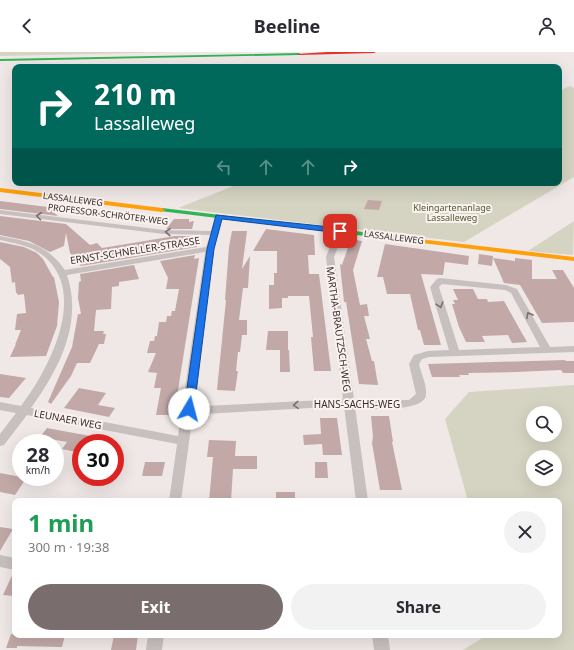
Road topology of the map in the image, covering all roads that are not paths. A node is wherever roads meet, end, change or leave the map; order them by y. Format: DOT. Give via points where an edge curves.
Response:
graph roads {
  1 [pos="256,52"];
  2 [pos="374,52"];
  3 [pos="0,59"];
  4 [pos="0,190"];
  5 [pos="0,212"];
  6 [pos="219,217"];
  7 [pos="340,231"];
  8 [pos="214,233"];
  9 [pos="0,238"];
  10 [pos="210,249"];
  11 [pos="574,259"];
  12 [pos="63,273"];
  13 [pos="547,350"];
  14 [pos="574,350"];
  15 [pos="455,353"];
  16 [pos="349,402"];
  17 [pos="0,406"];
  18 [pos="189,409"];
  19 [pos="24,410"];
  20 [pos="183,440"];
  21 [pos="0,442"];
  22 [pos="175,498"];
  23 [pos="362,498"];
  24 [pos="0,561"];
  25 [pos="12,563"];
  26 [pos="156,638"];
  27 [pos="380,638"];
  28 [pos="154,650"];
  29 [pos="382,650"];
  1 -- 3 [label="main road"];
  2 -- 3 [label="main road"];
  4 -- 6 [label="main road, LASSALLEWEG"];
  8 -- 5 [label="street, PROFESSOR-SCHRÖTER-WEG, one-way" via="164,232"];
  6 -- 7 [label="main road, LASSALLEWEG"];
  6 -- 8 [label="street"];
  7 -- 11 [label="main road, LASSALLEWEG"];
  7 -- 16 [label="street, MARTHA-BRAUTZSCH-WEG" via="330,258"];
  8 -- 10 [label="street"];
  9 -- 12 [label="street" via="29,244 42,250"];
  10 -- 12 [label="street, ERNST-SCHNELLER-STRASSE"];
  10 -- 18 [label="street"];
  12 -- 19 [label="street" via="68,299 67,323 60,349 52,367"];
  13 -- 14 [label="street, HANS-SACHS-WEG"];
  13 -- 15 [label="street, HANS-SACHS-WEG"];
  13 -- 15 [label="street, one-way" via="514,291 440,281 434,287"];
  15 -- 16 [label="street, HANS-SACHS-WEG" via="418,357 414,364 421,394 412,403 364,405"];
  16 -- 18 [label="street, HANS-SACHS-WEG, one-way"];
  16 -- 23 [label="street, MARTHA-BRAUTZSCH-WEG"];
  17 -- 19 [label="street, LEUNAER WEG"];
  18 -- 20 [label="street"];
  19 -- 20 [label="street, LEUNAER WEG"];
  19 -- 21 [label="street"];
  20 -- 22 [label="street"];
  24 -- 25 [label="street"];
  26 -- 28 [label="street"];
  27 -- 29 [label="street"];
}
